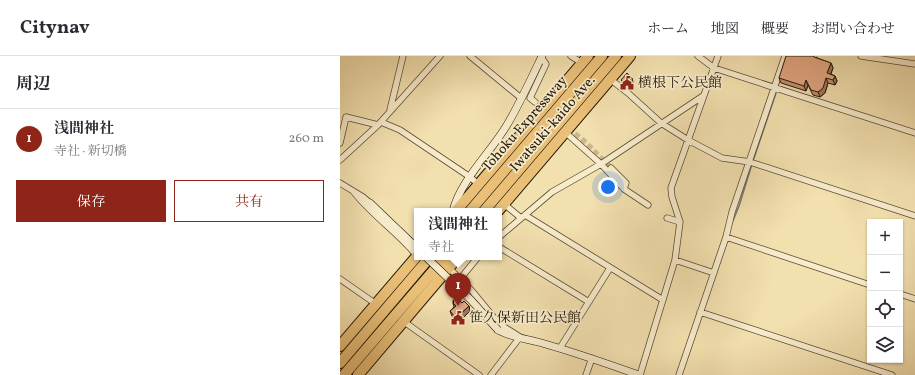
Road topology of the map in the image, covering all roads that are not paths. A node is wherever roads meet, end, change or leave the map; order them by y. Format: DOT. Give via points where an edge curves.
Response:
graph roads {
  1 [pos="403,56"];
  2 [pos="440,56"];
  3 [pos="470,56"];
  4 [pos="541,56"];
  5 [pos="571,56"];
  6 [pos="602,56"];
  7 [pos="616,56"];
  8 [pos="630,56"];
  9 [pos="698,56"];
  10 [pos="718,56"];
  11 [pos="785,56"];
  12 [pos="861,56"];
  13 [pos="585,59"];
  14 [pos="915,64"];
  15 [pos="714,68"];
  16 [pos="610,79"];
  17 [pos="776,87"];
  18 [pos="703,96"];
  19 [pos="521,98"];
  20 [pos="536,102"];
  21 [pos="390,112"];
  22 [pos="380,123"];
  23 [pos="661,123"];
  24 [pos="565,132"];
  25 [pos="915,133"];
  26 [pos="688,140"];
  27 [pos="340,142"];
  28 [pos="340,160"];
  29 [pos="750,162"];
  30 [pos="601,164"];
  31 [pos="611,168"];
  32 [pos="470,177"];
  33 [pos="340,183"];
  34 [pos="478,184"];
  35 [pos="624,189"];
  36 [pos="353,191"];
  37 [pos="370,203"];
  38 [pos="648,205"];
  39 [pos="453,208"];
  40 [pos="458,208"];
  41 [pos="473,208"];
  42 [pos="487,208"];
  43 [pos="501,208"];
  44 [pos="502,208"];
  45 [pos="915,216"];
  46 [pos="523,217"];
  47 [pos="667,218"];
  48 [pos="680,222"];
  49 [pos="502,234"];
  50 [pos="726,237"];
  51 [pos="414,245"];
  52 [pos="502,249"];
  53 [pos="414,252"];
  54 [pos="414,260"];
  55 [pos="427,260"];
  56 [pos="429,260"];
  57 [pos="442,260"];
  58 [pos="456,260"];
  59 [pos="476,260"];
  60 [pos="675,260"];
  61 [pos="449,268"];
  62 [pos="610,268"];
  63 [pos="714,273"];
  64 [pos="340,279"];
  65 [pos="460,279"];
  66 [pos="867,284"];
  67 [pos="903,295"];
  68 [pos="915,299"];
  69 [pos="663,300"];
  70 [pos="589,302"];
  71 [pos="376,304"];
  72 [pos="700,312"];
  73 [pos="403,321"];
  74 [pos="520,338"];
  75 [pos="340,346"];
  76 [pos="560,348"];
  77 [pos="592,358"];
  78 [pos="340,363"];
  79 [pos="344,375"];
  80 [pos="358,375"];
  81 [pos="480,375"];
  82 [pos="491,375"];
  83 [pos="586,375"];
  84 [pos="639,375"];
  85 [pos="679,375"];
  86 [pos="892,375"];
  1 -- 21 [label="street"];
  2 -- 21 [label="street"];
  3 -- 19 [label="street"];
  4 -- 19 [label="street"];
  4 -- 20 [label="street" via="546,64 530,98"];
  5 -- 13 [label="street"];
  6 -- 41 [label="highway, Tohoku Expressway"];
  7 -- 42 [label="highway, Tohoku Expressway"];
  8 -- 16 [label="highway, Iwatsuki-kaido Ave."];
  9 -- 15 [label="street"];
  10 -- 15 [label="street"];
  11 -- 17 [label="street"];
  12 -- 14 [label="street"];
  13 -- 34 [label="highway, Iwatsuki-kaido Ave."];
  15 -- 17 [label="street"];
  15 -- 18 [label="street"];
  16 -- 23 [label="street"];
  16 -- 24 [label="highway, Iwatsuki-kaido Ave."];
  17 -- 25 [label="street"];
  17 -- 29 [label="street"];
  18 -- 23 [label="street"];
  18 -- 26 [label="street"];
  19 -- 32 [label="street" via="507,126"];
  21 -- 22 [label="street"];
  22 -- 27 [label="street" via="346,117"];
  22 -- 28 [label="street"];
  22 -- 32 [label="street" via="400,130"];
  23 -- 26 [label="street"];
  23 -- 30 [label="street"];
  24 -- 30 [label="street"];
  24 -- 43 [label="highway, Iwatsuki-kaido Ave."];
  26 -- 29 [label="street" via="722,158"];
  26 -- 48 [label="street" via="671,188"];
  29 -- 45 [label="street"];
  29 -- 50 [label="street"];
  30 -- 35 [label="street"];
  30 -- 46 [label="street" via="552,192"];
  31 -- 35 [label="street" via="626,183"];
  32 -- 34 [label="street"];
  32 -- 39 [label="street"];
  33 -- 36 [label="street"];
  34 -- 40 [label="highway, Iwatsuki-kaido Ave."];
  35 -- 38 [label="street"];
  36 -- 37 [label="street"];
  36 -- 53 [label="street" via="362,204"];
  37 -- 51 [label="street"];
  44 -- 46 [label="street"];
  46 -- 49 [label="street"];
  46 -- 62 [label="street"];
  47 -- 48 [label="street"];
  48 -- 60 [label="street"];
  50 -- 63 [label="street"];
  50 -- 66 [label="street"];
  52 -- 70 [label="street"];
  54 -- 71 [label="highway"];
  55 -- 78 [label="highway"];
  56 -- 74 [label="street, bridge" via="498,330 508,336"];
  57 -- 79 [label="highway"];
  58 -- 61 [label="highway"];
  59 -- 65 [label="street"];
  60 -- 63 [label="street"];
  60 -- 69 [label="street"];
  61 -- 65 [label="street"];
  61 -- 73 [label="highway"];
  62 -- 69 [label="street"];
  62 -- 70 [label="street"];
  63 -- 72 [label="street"];
  64 -- 71 [label="street"];
  65 -- 74 [label="street" via="495,319"];
  67 -- 68 [label="street"];
  69 -- 84 [label="street"];
  70 -- 76 [label="street"];
  71 -- 75 [label="highway"];
  72 -- 85 [label="street"];
  72 -- 86 [label="street"];
  73 -- 80 [label="highway"];
  73 -- 81 [label="street"];
  74 -- 76 [label="street"];
  74 -- 82 [label="street"];
  76 -- 77 [label="street"];
  77 -- 83 [label="street"];
  77 -- 84 [label="street"];
}
